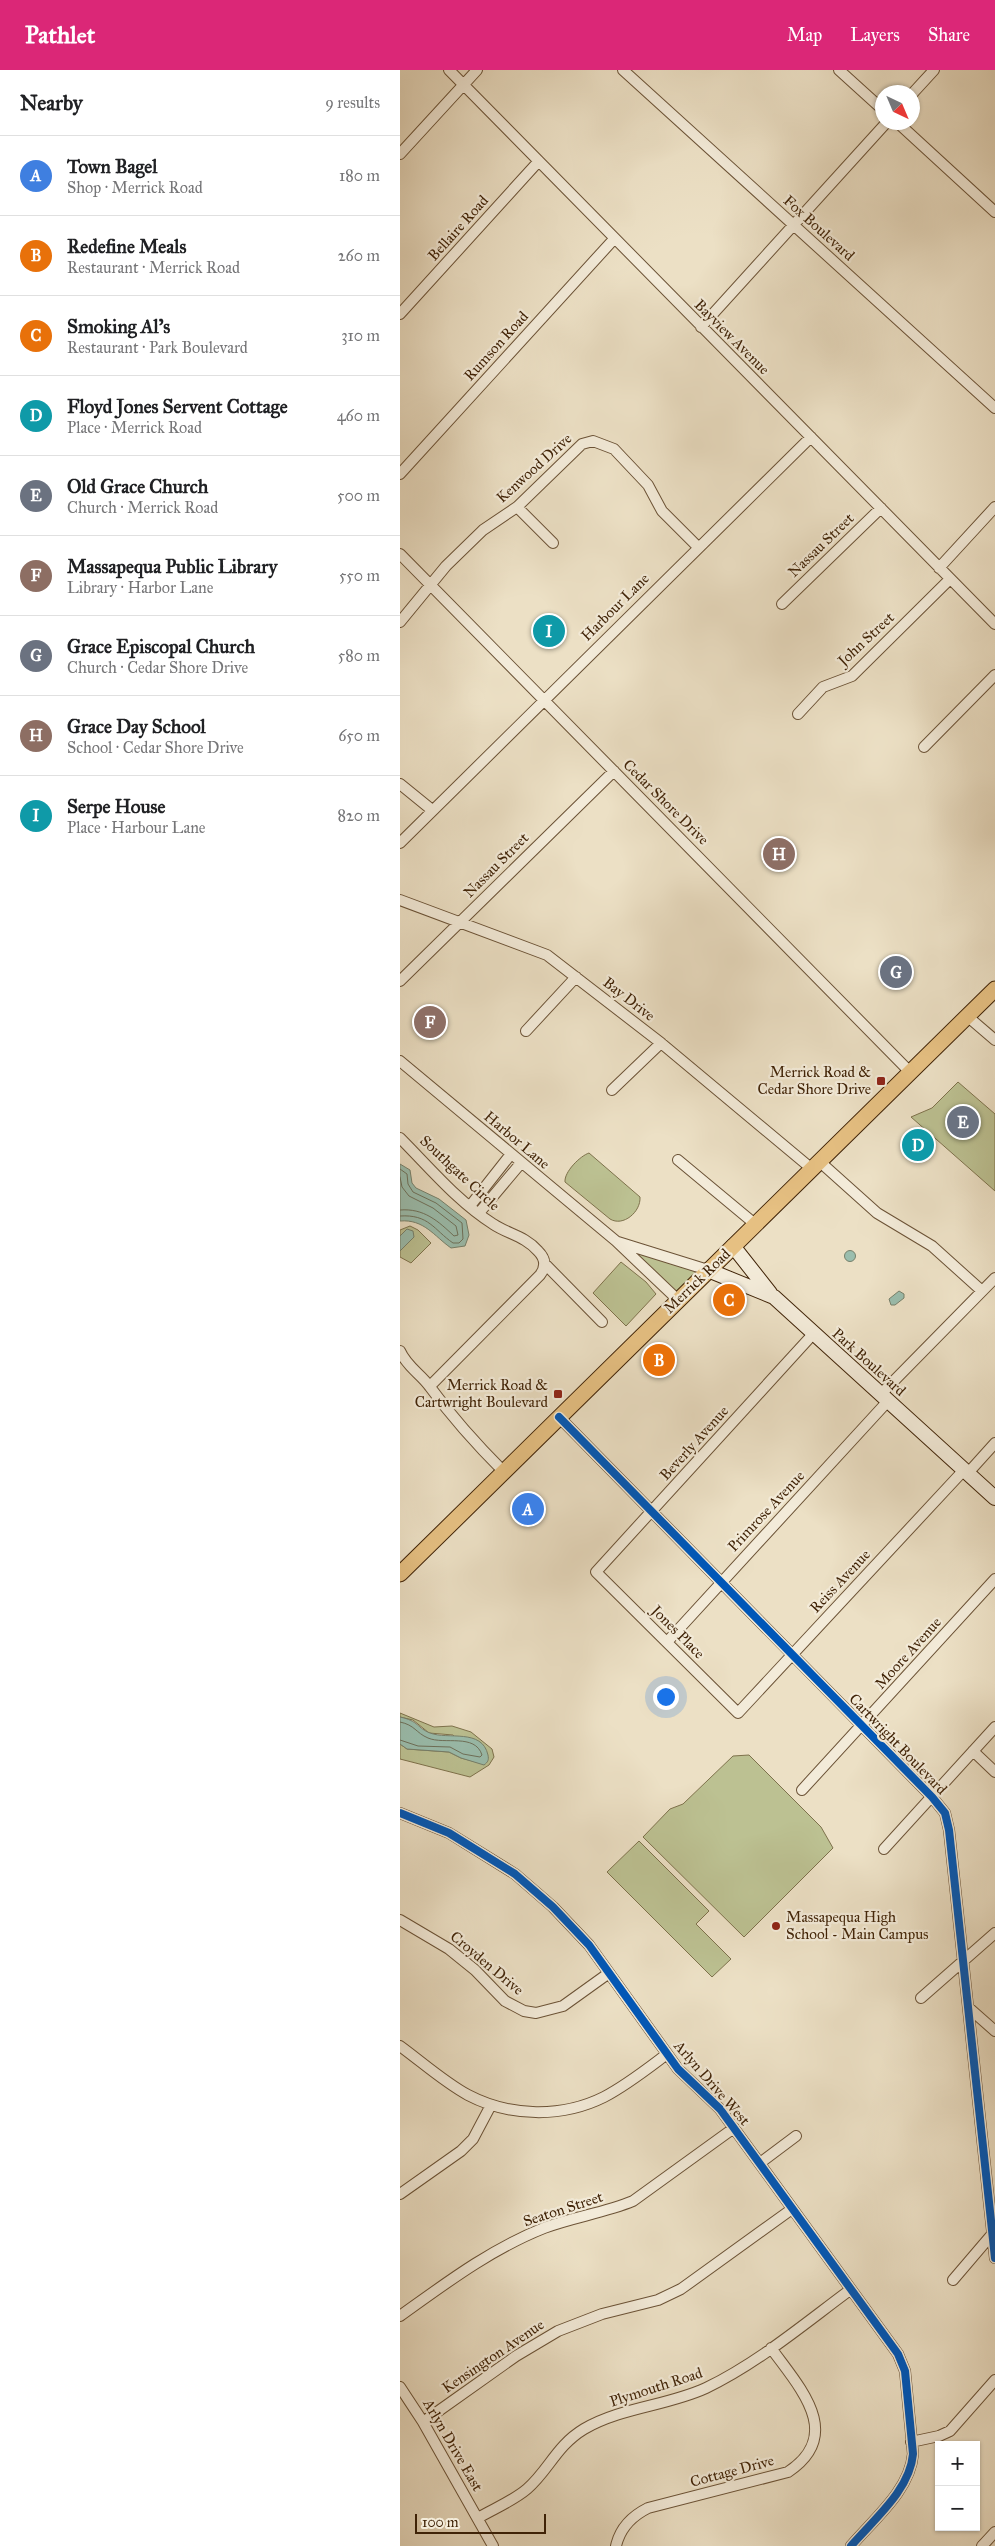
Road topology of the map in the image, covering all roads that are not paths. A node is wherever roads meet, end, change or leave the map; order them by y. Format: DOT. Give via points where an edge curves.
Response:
graph roads {
  1 [pos="449,70"];
  2 [pos="477,70"];
  3 [pos="623,70"];
  4 [pos="839,70"];
  5 [pos="934,70"];
  6 [pos="463,85"];
  7 [pos="920,85"];
  8 [pos="875,103"];
  9 [pos="880,130"];
  10 [pos="906,130"];
  11 [pos="400,154"];
  12 [pos="538,162"];
  13 [pos="995,212"];
  14 [pos="794,225"];
  15 [pos="614,239"];
  16 [pos="400,314"];
  17 [pos="701,327"];
  18 [pos="995,408"];
  19 [pos="811,437"];
  20 [pos="400,474"];
  21 [pos="517,506"];
  22 [pos="995,507"];
  23 [pos="881,508"];
  24 [pos="553,543"];
  25 [pos="698,547"];
  26 [pos="400,554"];
  27 [pos="940,568"];
  28 [pos="950,579"];
  29 [pos="431,586"];
  30 [pos="782,604"];
  31 [pos="400,622"];
  32 [pos="995,624"];
  33 [pos="995,675"];
  34 [pos="544,699"];
  35 [pos="798,714"];
  36 [pos="924,747"];
  37 [pos="614,771"];
  38 [pos="400,784"];
  39 [pos="432,810"];
  40 [pos="400,843"];
  41 [pos="400,900"];
  42 [pos="461,921"];
  43 [pos="576,977"];
  44 [pos="400,981"];
  45 [pos="995,989"];
  46 [pos="967,1016"];
  47 [pos="526,1031"];
  48 [pos="995,1040"];
  49 [pos="661,1044"];
  50 [pos="400,1061"];
  51 [pos="910,1072"];
  52 [pos="612,1090"];
  53 [pos="400,1138"];
  54 [pos="511,1154"];
  55 [pos="678,1160"];
  56 [pos="521,1163"];
  57 [pos="816,1165"];
  58 [pos="470,1206"];
  59 [pos="479,1213"];
  60 [pos="755,1224"];
  61 [pos="616,1241"];
  62 [pos="733,1246"];
  63 [pos="545,1264"];
  64 [pos="708,1270"];
  65 [pos="995,1278"];
  66 [pos="982,1291"];
  67 [pos="774,1297"];
  68 [pos="678,1300"];
  69 [pos="602,1322"];
  70 [pos="814,1333"];
  71 [pos="400,1352"];
  72 [pos="430,1386"];
  73 [pos="884,1398"];
  74 [pos="558,1417"];
  75 [pos="995,1443"];
  76 [pos="966,1471"];
  77 [pos="504,1472"];
  78 [pos="995,1498"];
  79 [pos="650,1513"];
  80 [pos="596,1572"];
  81 [pos="400,1574"];
  82 [pos="995,1579"];
  83 [pos="720,1584"];
  84 [pos="667,1642"];
  85 [pos="791,1655"];
  86 [pos="738,1713"];
  87 [pos="862,1726"];
  88 [pos="995,1727"];
  89 [pos="973,1751"];
  90 [pos="995,1772"];
  91 [pos="802,1790"];
  92 [pos="932,1797"];
  93 [pos="400,1813"];
  94 [pos="884,1849"];
  95 [pos="400,1920"];
  96 [pos="995,1933"];
  97 [pos="964,1960"];
  98 [pos="609,1973"];
  99 [pos="921,1998"];
  100 [pos="968,2008"];
  101 [pos="995,2031"];
  102 [pos="400,2046"];
  103 [pos="668,2054"];
  104 [pos="491,2105"];
  105 [pos="734,2128"];
  106 [pos="796,2136"];
  107 [pos="760,2163"];
  108 [pos="991,2191"];
  109 [pos="400,2194"];
  110 [pos="792,2209"];
  111 [pos="994,2232"];
  112 [pos="995,2258"];
  113 [pos="952,2280"];
  114 [pos="850,2290"];
  115 [pos="400,2316"];
  116 [pos="771,2348"];
  117 [pos="995,2380"];
  118 [pos="400,2387"];
  119 [pos="423,2422"];
  120 [pos="911,2442"];
  121 [pos="478,2518"];
  122 [pos="995,2532"];
  123 [pos="493,2546"];
  124 [pos="616,2546"];
  125 [pos="851,2546"];
  126 [pos="982,2546"];
  1 -- 6 [label="street, Bayview Avenue"];
  2 -- 6 [label="street"];
  3 -- 14 [label="street, Fox Boulevard"];
  4 -- 8 [label="street"];
  5 -- 7 [label="street"];
  6 -- 11 [label="street"];
  6 -- 12 [label="street, Bayview Avenue"];
  9 -- 14 [label="street"];
  10 -- 13 [label="street"];
  12 -- 15 [label="street, Bayview Avenue"];
  12 -- 16 [label="street, Bellaire Road"];
  14 -- 17 [label="street"];
  14 -- 18 [label="street, Fox Boulevard"];
  15 -- 17 [label="street, Bayview Avenue"];
  15 -- 20 [label="street, Rumson Road"];
  17 -- 19 [label="street, Bayview Avenue"];
  19 -- 23 [label="street, Bayview Avenue"];
  19 -- 25 [label="street, Harbour Lane"];
  21 -- 24 [label="street"];
  21 -- 25 [label="street, Kenwood Drive" via="582,444 602,442 626,460 648,485 662,511"];
  21 -- 29 [label="street, Kenwood Drive" via="483,530 446,566"];
  22 -- 27 [label="street"];
  23 -- 27 [label="street, Bayview Avenue"];
  23 -- 30 [label="street, Nassau Street"];
  25 -- 34 [label="street, Harbour Lane"];
  26 -- 29 [label="street, Cedar Shore Drive"];
  27 -- 28 [label="street, Bayview Avenue"];
  28 -- 32 [label="street, Bayview Avenue"];
  28 -- 35 [label="street, John Street" via="852,676 823,687"];
  29 -- 31 [label="street, Kenwood Drive"];
  29 -- 34 [label="street, Cedar Shore Drive"];
  33 -- 36 [label="street"];
  34 -- 37 [label="street, Cedar Shore Drive"];
  34 -- 39 [label="street, Harbour Lane"];
  37 -- 42 [label="street, Nassau Street"];
  37 -- 51 [label="street, Cedar Shore Drive"];
  38 -- 39 [label="street"];
  39 -- 40 [label="street, Harbour Lane"];
  41 -- 42 [label="street, Bay Drive"];
  42 -- 43 [label="street, Bay Drive" via="547,955"];
  42 -- 44 [label="street, Nassau Street"];
  43 -- 47 [label="street"];
  43 -- 49 [label="street, Bay Drive"];
  45 -- 46 [label="main road, Merrick Road"];
  46 -- 48 [label="street"];
  46 -- 51 [label="main road, Merrick Road"];
  49 -- 52 [label="street"];
  49 -- 57 [label="street, Bay Drive"];
  50 -- 54 [label="street, Harbor Lane"];
  51 -- 57 [label="main road, Merrick Road"];
  53 -- 58 [label="street, Southgate Circle"];
  54 -- 56 [label="street, Harbor Lane"];
  54 -- 58 [label="street"];
  55 -- 60 [label="street"];
  56 -- 59 [label="street"];
  56 -- 61 [label="street, Harbor Lane"];
  57 -- 60 [label="main road, Merrick Road"];
  57 -- 66 [label="street, Bay Drive" via="877,1214 932,1246"];
  58 -- 59 [label="street, Southgate Circle"];
  59 -- 63 [label="street, Southgate Circle" via="494,1225 528,1242 543,1257"];
  60 -- 62 [label="main road, Merrick Road"];
  61 -- 64 [label="street, Harbor Lane"];
  61 -- 68 [label="street, Harbor Lane"];
  62 -- 64 [label="main road, Merrick Road"];
  62 -- 67 [label="main road"];
  63 -- 69 [label="street, Southgate Circle"];
  63 -- 72 [label="street" via="540,1275"];
  64 -- 67 [label="main road, Park Boulevard"];
  64 -- 68 [label="main road, Merrick Road"];
  65 -- 66 [label="street, Primrose Avenue"];
  66 -- 73 [label="street, Primrose Avenue"];
  67 -- 70 [label="main road, Park Boulevard"];
  68 -- 74 [label="main road, Merrick Road"];
  70 -- 73 [label="main road, Park Boulevard"];
  70 -- 79 [label="street, Beverly Avenue"];
  71 -- 72 [label="street" via="407,1364"];
  72 -- 77 [label="street" via="466,1434"];
  73 -- 76 [label="main road, Park Boulevard"];
  73 -- 83 [label="street, Primrose Avenue"];
  74 -- 77 [label="main road, Merrick Road"];
  74 -- 79 [label="street, Cartwright Boulevard"];
  75 -- 76 [label="street, Reiss Avenue"];
  76 -- 78 [label="main road, Park Boulevard"];
  76 -- 85 [label="street, Reiss Avenue"];
  77 -- 81 [label="main road, Merrick Road"];
  79 -- 80 [label="street, Beverly Avenue"];
  79 -- 83 [label="street, Cartwright Boulevard"];
  80 -- 84 [label="street, Jones Place"];
  82 -- 87 [label="street, Moore Avenue"];
  83 -- 84 [label="street, Primrose Avenue"];
  83 -- 85 [label="street, Cartwright Boulevard"];
  84 -- 86 [label="street, Jones Place"];
  85 -- 86 [label="street, Reiss Avenue"];
  85 -- 87 [label="street, Cartwright Boulevard"];
  87 -- 91 [label="street, Moore Avenue"];
  87 -- 92 [label="street, Cartwright Boulevard"];
  88 -- 89 [label="street"];
  89 -- 90 [label="street"];
  89 -- 92 [label="street"];
  92 -- 94 [label="street"];
  92 -- 97 [label="street, Cartwright Boulevard" via="945,1813 949,1830"];
  93 -- 98 [label="street, Arlyn Drive West" via="449,1833 516,1874 559,1913 589,1945"];
  95 -- 98 [label="street, Croyden Drive" via="449,1949 505,2001 524,2011 536,2013 563,2006"];
  96 -- 97 [label="street"];
  97 -- 99 [label="street"];
  97 -- 100 [label="street, Cartwright Boulevard"];
  98 -- 103 [label="street, Arlyn Drive West"];
  100 -- 101 [label="street"];
  100 -- 108 [label="street, Cartwright Boulevard"];
  102 -- 104 [label="street" via="454,2087"];
  103 -- 104 [label="street" via="624,2085 591,2103 568,2110 521,2111"];
  103 -- 105 [label="street, Arlyn Drive West" via="678,2069 720,2109"];
  104 -- 109 [label="street" via="473,2139 461,2151"];
  105 -- 107 [label="street, Arlyn Drive West"];
  105 -- 115 [label="street, Seaton Street" via="632,2201 514,2241 462,2272"];
  106 -- 107 [label="street"];
  107 -- 110 [label="street, Arlyn Drive West"];
  108 -- 111 [label="street, Cartwright Boulevard"];
  110 -- 114 [label="street, Arlyn Drive West"];
  110 -- 119 [label="street, Kensington Avenue" via="681,2289 658,2300 592,2317 558,2330"];
  111 -- 112 [label="street, Cartwright Boulevard"];
  111 -- 113 [label="street"];
  114 -- 116 [label="street, Plymouth Road"];
  114 -- 120 [label="street, Arlyn Drive West" via="902,2362"];
  116 -- 121 [label="street, Plymouth Road" via="705,2388 609,2417 584,2430 554,2455 526,2491"];
  116 -- 124 [label="street, Cottage Drive" via="806,2397 814,2416 814,2442 805,2458 788,2472 648,2508 631,2519"];
  117 -- 120 [label="street" via="950,2431"];
  118 -- 119 [label="street, Arlyn Drive East"];
  119 -- 121 [label="street, Arlyn Drive East"];
  120 -- 125 [label="street, Arlyn Drive West" via="912,2465 906,2482"];
  121 -- 123 [label="street, Arlyn Drive East"];
  122 -- 126 [label="street"];
}
